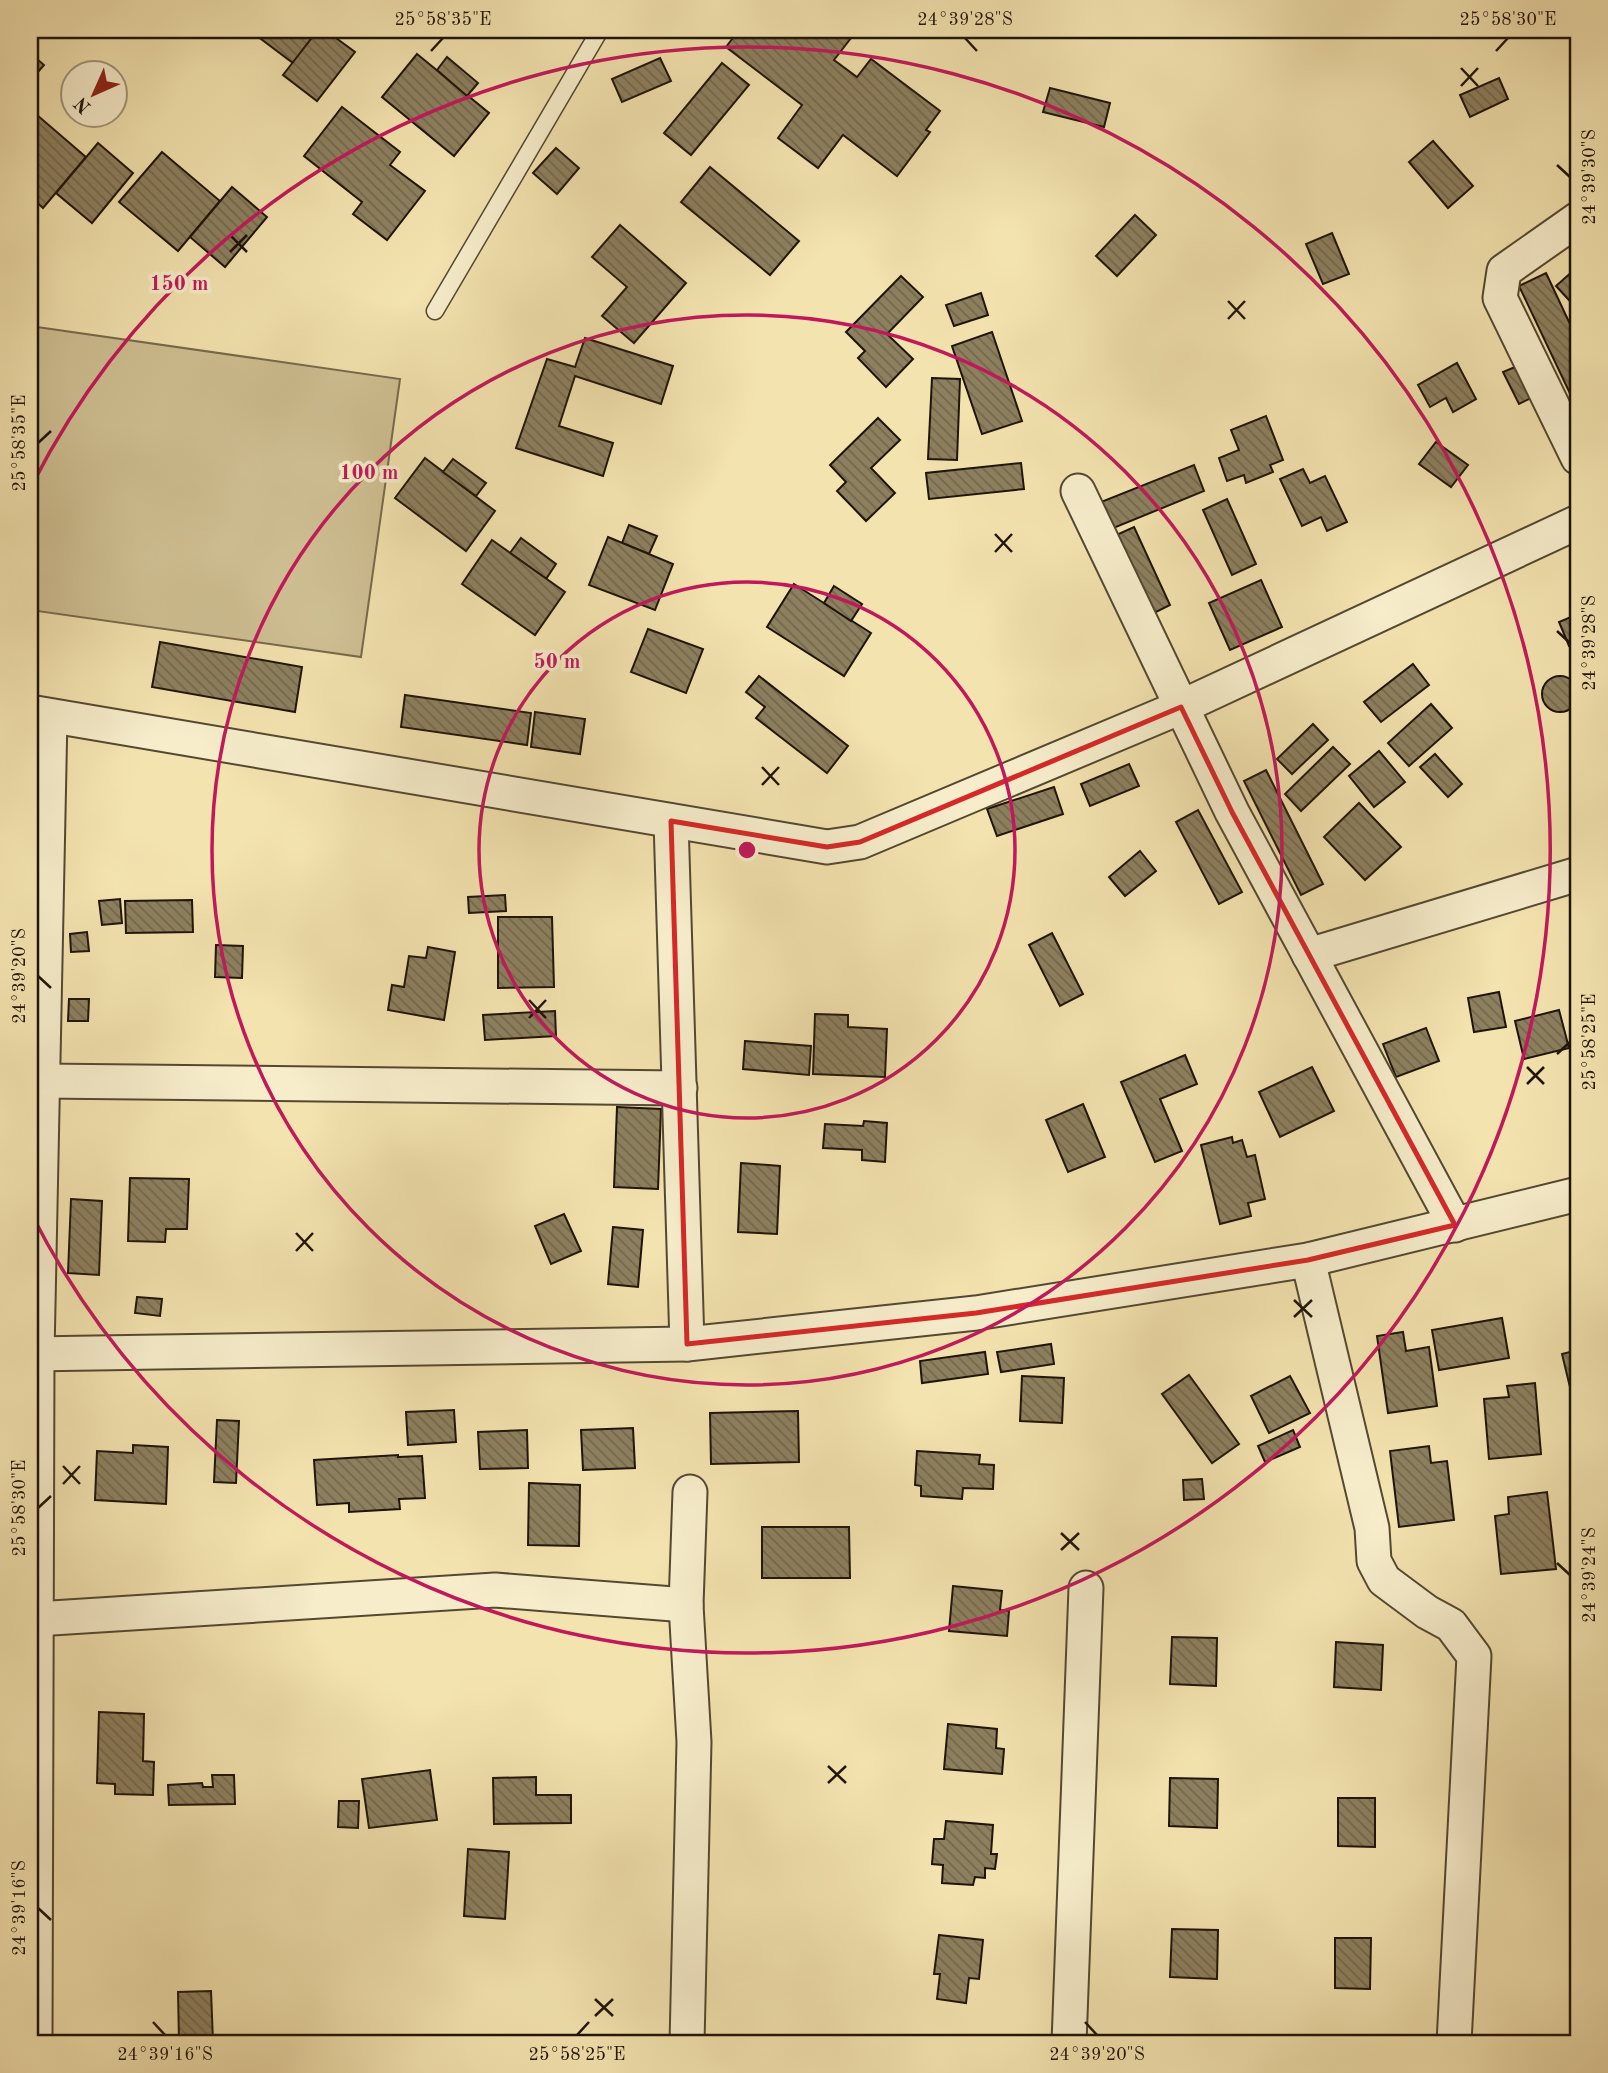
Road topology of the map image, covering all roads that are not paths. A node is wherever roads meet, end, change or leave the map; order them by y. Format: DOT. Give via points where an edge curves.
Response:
graph roads {
  1 [pos="600,30"];
  2 [pos="1578,219"];
  3 [pos="435,311"];
  4 [pos="1578,458"];
  5 [pos="1078,491"];
  6 [pos="1578,523"];
  7 [pos="1181,707"];
  8 [pos="40,714"];
  9 [pos="671,821"];
  10 [pos="1578,874"];
  11 [pos="1309,955"];
  12 [pos="42,1081"];
  13 [pos="680,1088"];
  14 [pos="1578,1194"];
  15 [pos="1455,1225"];
  16 [pos="1308,1260"];
  17 [pos="687,1343"];
  18 [pos="33,1354"];
  19 [pos="690,1492"];
  20 [pos="1086,1588"];
  21 [pos="686,1605"];
  22 [pos="36,1619"];
  23 [pos="35,2043"];
  24 [pos="687,2043"];
  25 [pos="1069,2043"];
  26 [pos="1454,2043"];
  1 -- 3 [label="lane"];
  2 -- 4 [label="street" via="1504,271 1500,298"];
  5 -- 7 [label="street"];
  6 -- 7 [label="street"];
  7 -- 9 [label="street" via="860,842 827,847"];
  7 -- 11 [label="street"];
  8 -- 9 [label="street"];
  8 -- 12 [label="street"];
  9 -- 13 [label="street"];
  10 -- 11 [label="street"];
  11 -- 15 [label="street"];
  12 -- 13 [label="street"];
  12 -- 18 [label="street"];
  13 -- 17 [label="street"];
  14 -- 15 [label="street"];
  15 -- 16 [label="street"];
  16 -- 17 [label="street" via="976,1312"];
  16 -- 26 [label="street" via="1372,1528 1374,1560 1384,1580 1451,1625 1474,1656"];
  17 -- 18 [label="street"];
  18 -- 22 [label="street"];
  19 -- 21 [label="street"];
  20 -- 25 [label="street"];
  21 -- 22 [label="street" via="495,1590"];
  21 -- 24 [label="street" via="694,1742"];
  22 -- 23 [label="street"];
}
